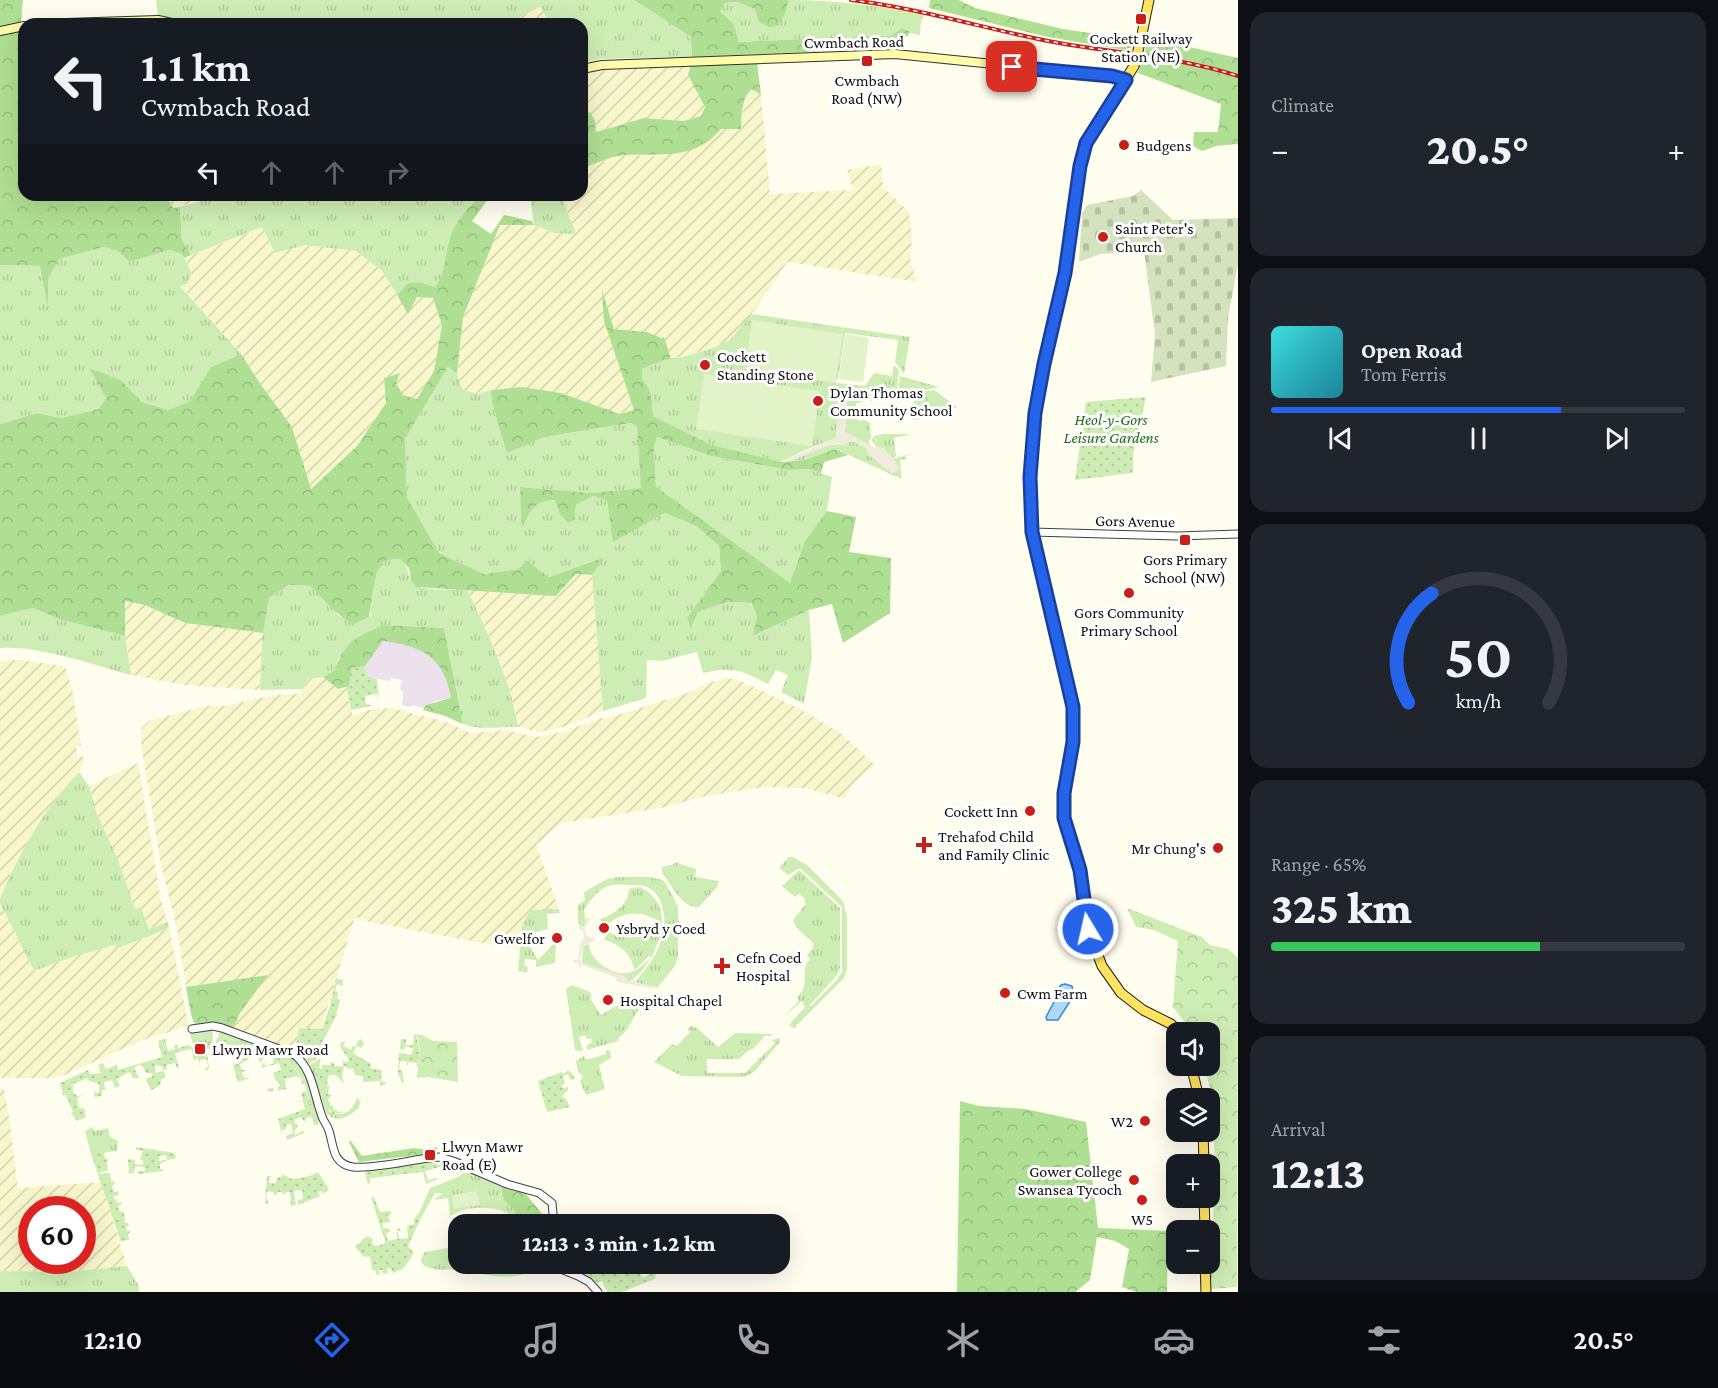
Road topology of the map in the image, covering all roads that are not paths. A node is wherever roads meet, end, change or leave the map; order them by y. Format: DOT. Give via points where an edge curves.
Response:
graph roads {
  1 [pos="1149,0"];
  2 [pos="18,27"];
  3 [pos="0,31"];
  4 [pos="588,68"];
  5 [pos="1126,80"];
  6 [pos="1032,532"];
  7 [pos="1238,534"];
  8 [pos="1166,1022"];
  9 [pos="192,1029"];
  10 [pos="554,1214"];
  11 [pos="575,1274"];
  12 [pos="1206,1274"];
  13 [pos="598,1292"];
  14 [pos="1206,1292"];
  1 -- 5 [label="main road, bridge" via="1134,66"];
  2 -- 3 [label="main road"];
  4 -- 5 [label="main road, Cwmbach Road" via="895,54"];
  5 -- 6 [label="main road" via="1086,143 1080,166 1065,273 1035,413 1030,477"];
  6 -- 7 [label="street, Gors Avenue"];
  6 -- 8 [label="main road" via="1073,707 1064,818 1080,870 1093,946 1121,993"];
  9 -- 10 [label="street" via="222,1028 301,1060 340,1161 354,1167 446,1159 544,1195"];
  11 -- 13 [label="street"];
  12 -- 14 [label="main road"];
}
